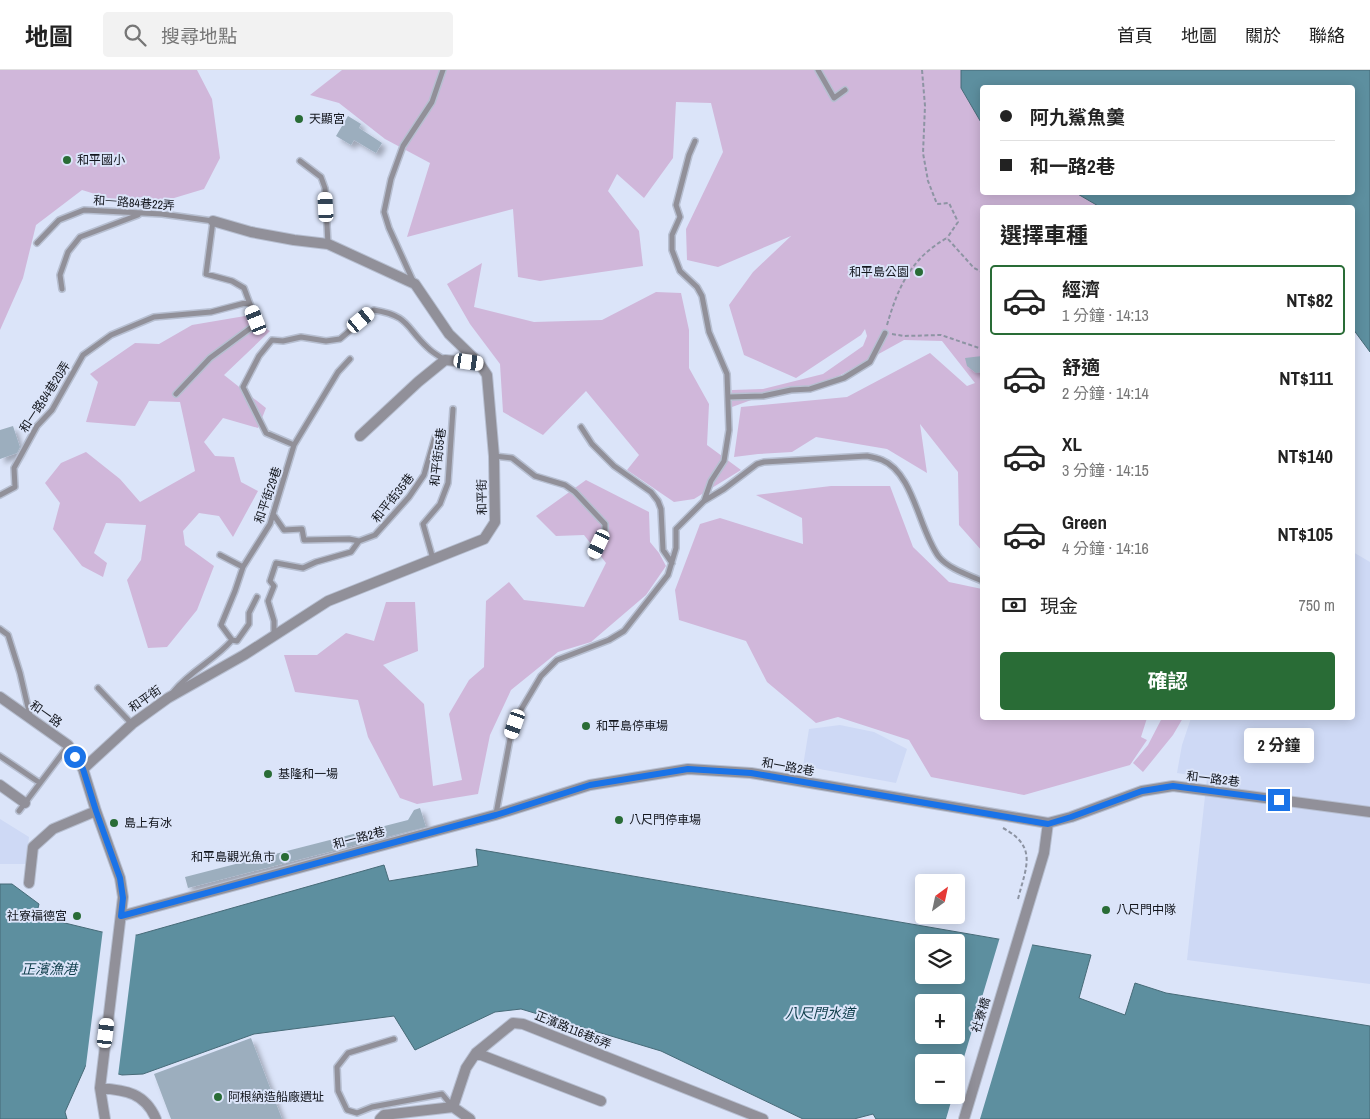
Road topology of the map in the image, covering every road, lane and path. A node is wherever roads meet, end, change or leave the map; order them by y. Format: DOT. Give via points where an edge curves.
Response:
graph roads {
  1 [pos="443,70"];
  2 [pos="818,70"];
  3 [pos="922,70"];
  4 [pos="845,90"];
  5 [pos="695,141"];
  6 [pos="300,161"];
  7 [pos="140,214"];
  8 [pos="213,221"];
  9 [pos="947,238"];
  10 [pos="37,244"];
  11 [pos="328,244"];
  12 [pos="980,271"];
  13 [pos="414,284"];
  14 [pos="62,289"];
  15 [pos="249,302"];
  16 [pos="885,332"];
  17 [pos="980,348"];
  18 [pos="350,359"];
  19 [pos="445,360"];
  20 [pos="479,364"];
  21 [pos="176,394"];
  22 [pos="728,397"];
  23 [pos="453,409"];
  24 [pos="581,427"];
  25 [pos="360,436"];
  26 [pos="435,437"];
  27 [pos="294,445"];
  28 [pos="494,456"];
  29 [pos="0,495"];
  30 [pos="704,501"];
  31 [pos="273,514"];
  32 [pos="359,541"];
  33 [pos="220,554"];
  34 [pos="593,557"];
  35 [pos="433,559"];
  36 [pos="672,563"];
  37 [pos="243,567"];
  38 [pos="980,580"];
  39 [pos="257,597"];
  40 [pos="0,629"];
  41 [pos="274,636"];
  42 [pos="232,640"];
  43 [pos="98,688"];
  44 [pos="0,697"];
  45 [pos="168,698"];
  46 [pos="31,719"];
  47 [pos="132,724"];
  48 [pos="68,745"];
  49 [pos="0,756"];
  50 [pos="83,769"];
  51 [pos="40,783"];
  52 [pos="0,785"];
  53 [pos="22,807"];
  54 [pos="96,811"];
  55 [pos="1370,812"];
  56 [pos="496,815"];
  57 [pos="1048,824"];
  58 [pos="1000,826"];
  59 [pos="29,883"];
  60 [pos="1015,907"];
  61 [pos="120,919"];
  62 [pos="394,1039"];
  63 [pos="476,1053"];
  64 [pos="100,1088"];
  65 [pos="601,1101"];
  66 [pos="453,1107"];
  67 [pos="104,1119"];
  68 [pos="156,1119"];
  69 [pos="380,1119"];
  70 [pos="470,1119"];
  71 [pos="763,1119"];
  72 [pos="964,1119"];
  1 -- 13 [label="lane" via="432,102 403,146 390,180 384,212"];
  2 -- 4 [label="lane" via="834,98"];
  3 -- 9 [label="path" via="925,106 923,153 928,181 937,204 950,203 958,222"];
  5 -- 22 [label="lane" via="676,205 680,217 672,235 672,250 680,271 702,296 709,332 727,374"];
  6 -- 11 [label="lane" via="321,177"];
  7 -- 8 [label="lane, 和一路84巷22弄"];
  7 -- 10 [label="lane, 和一路84巷22弄" via="84,210 59,220"];
  7 -- 14 [label="lane" via="80,237 68,252 60,275"];
  8 -- 11 [label="street" via="294,240"];
  8 -- 15 [label="lane" via="206,274 244,288"];
  9 -- 12 [label="path"];
  9 -- 16 [label="path" via="918,259 898,292"];
  11 -- 13 [label="street"];
  13 -- 20 [label="street, 和平街" via="449,334"];
  15 -- 21 [label="lane" via="256,320 252,327 210,358"];
  15 -- 29 [label="lane, 和一路84巷20弄" via="211,312 154,317 111,335 83,356 14,468 15,487"];
  16 -- 17 [label="path" via="904,336 941,336"];
  16 -- 22 [label="lane" via="870,362 844,378 810,389"];
  18 -- 27 [label="lane, 和平街29巷" via="338,372"];
  19 -- 20 [label="street"];
  19 -- 25 [label="street"];
  19 -- 27 [label="lane" via="428,349 407,323 392,313 374,310 340,339 326,341 301,336 272,340 259,356 243,387 266,433"];
  20 -- 28 [label="street, 和平街" via="487,375"];
  22 -- 30 [label="lane" via="729,430 724,461"];
  23 -- 35 [label="lane, 和平街55巷" via="448,483 440,504 423,524"];
  24 -- 36 [label="lane" via="592,444 614,466 651,492 658,501 663,550"];
  26 -- 32 [label="lane, 和平街35巷" via="424,475 409,497 375,535"];
  27 -- 31 [label="lane, 和平街29巷"];
  28 -- 34 [label="lane" via="512,458 534,476 565,485 575,492 606,524"];
  28 -- 35 [label="street, 和平街" via="495,522 484,539"];
  30 -- 36 [label="lane" via="676,529"];
  30 -- 38 [label="lane" via="756,464 764,462 867,456 884,460 899,473 913,497 923,527 940,558"];
  31 -- 32 [label="lane" via="284,530 302,529 304,540 349,538"];
  31 -- 37 [label="lane, 和平街29巷"];
  32 -- 41 [label="lane, 和平街35巷" via="351,552 303,568 276,563 270,581 274,586 268,601 274,621"];
  33 -- 37 [label="lane"];
  35 -- 41 [label="street, 和平街" via="328,601"];
  36 -- 56 [label="lane" via="668,575 624,631 557,660 542,676 519,713 512,734"];
  37 -- 42 [label="lane, 和平街29巷" via="221,626"];
  39 -- 42 [label="lane" via="249,612 248,624 237,641"];
  40 -- 46 [label="lane" via="8,635"];
  41 -- 45 [label="street, 和平街"];
  42 -- 45 [label="lane" via="222,652 182,680"];
  43 -- 47 [label="lane"];
  44 -- 46 [label="street, 和一路"];
  45 -- 47 [label="street, 和平街"];
  46 -- 48 [label="street, 和一路"];
  47 -- 50 [label="street, 和平街"];
  48 -- 50 [label="street, 和一路"];
  48 -- 51 [label="lane"];
  49 -- 51 [label="lane"];
  50 -- 54 [label="street, 和一路"];
  51 -- 53 [label="lane"];
  52 -- 53 [label="street"];
  54 -- 59 [label="street" via="53,829 34,847"];
  54 -- 61 [label="street, 和一路" via="120,878 123,898"];
  55 -- 57 [label="street, 和一路2巷" via="1173,786 1142,791"];
  56 -- 57 [label="street, 和一路2巷" via="590,785 688,769 751,773"];
  56 -- 61 [label="street, 和一路2巷"];
  57 -- 72 [label="street, 社寮橋" via="1044,853"];
  58 -- 60 [label="path" via="1013,833 1026,850 1027,862"];
  61 -- 64 [label="street, 和一路"];
  62 -- 66 [label="lane" via="348,1053 337,1067 338,1091 347,1110 357,1113 372,1107 442,1094"];
  63 -- 65 [label="street"];
  63 -- 66 [label="street, 正濱路116巷5弄" via="466,1068"];
  63 -- 71 [label="street, 正濱路116巷5弄" via="513,1022 523,1024"];
  64 -- 67 [label="street, 和一路"];
  64 -- 68 [label="street" via="137,1096 150,1106"];
  66 -- 69 [label="street" via="384,1115"];
  66 -- 70 [label="street"];
}
